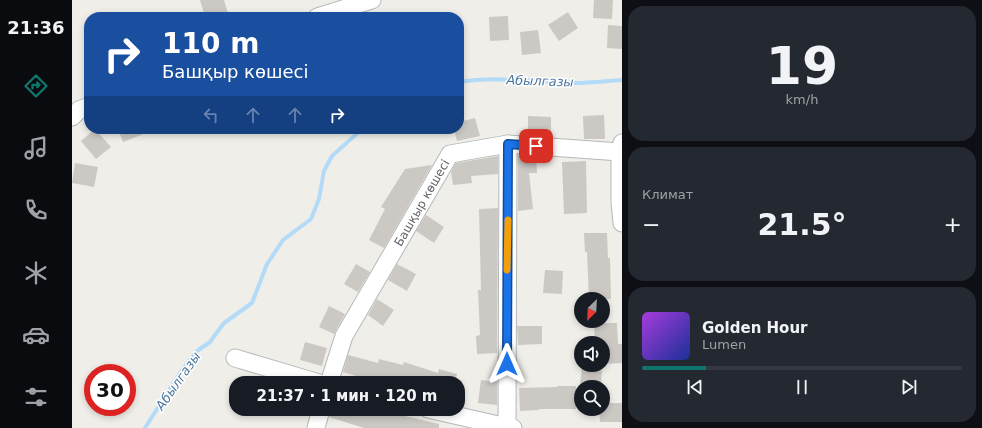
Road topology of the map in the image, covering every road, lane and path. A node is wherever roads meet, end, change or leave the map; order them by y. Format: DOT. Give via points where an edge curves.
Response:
graph roads {
  1 [pos="372,0"];
  2 [pos="333,12"];
  3 [pos="84,108"];
  4 [pos="72,116"];
  5 [pos="508,144"];
  6 [pos="621,147"];
  7 [pos="622,223"];
  8 [pos="235,358"];
  9 [pos="295,376"];
  10 [pos="331,376"];
  11 [pos="319,416"];
  12 [pos="457,416"];
  13 [pos="316,428"];
  14 [pos="507,428"];
  15 [pos="513,428"];
  1 -- 2 [label="street"];
  3 -- 4 [label="street"];
  5 -- 6 [label="street, Башқыр көшесі"];
  5 -- 10 [label="street, Башқыр көшесі" via="450,154 344,336"];
  5 -- 14 [label="street"];
  6 -- 7 [label="street"];
  8 -- 9 [label="street"];
  11 -- 13 [label="street"];
  12 -- 14 [label="street"];
  14 -- 15 [label="street"];
}
